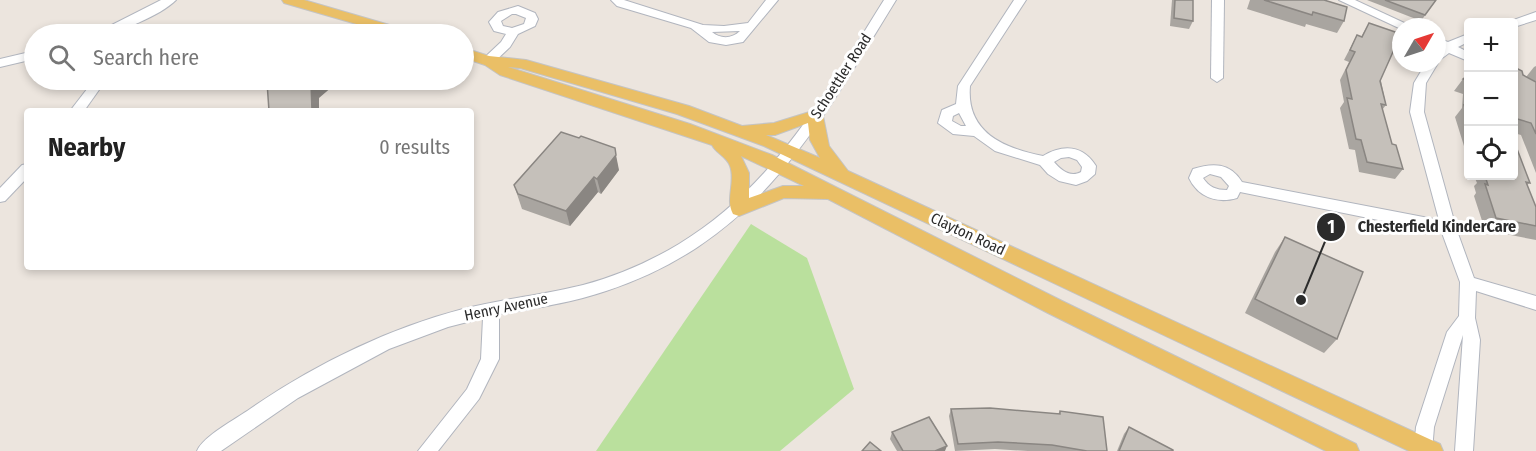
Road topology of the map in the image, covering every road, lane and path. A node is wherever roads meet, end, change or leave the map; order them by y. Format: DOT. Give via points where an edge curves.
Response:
graph roads {
  1 [pos="170,0"];
  2 [pos="289,0"];
  3 [pos="617,0"];
  4 [pos="772,0"];
  5 [pos="890,0"];
  6 [pos="1020,0"];
  7 [pos="1218,0"];
  8 [pos="1345,0"];
  9 [pos="1536,16"];
  10 [pos="1392,20"];
  11 [pos="1518,22"];
  12 [pos="125,24"];
  13 [pos="371,24"];
  14 [pos="513,32"];
  15 [pos="1464,39"];
  16 [pos="1446,43"];
  17 [pos="1446,46"];
  18 [pos="1464,55"];
  19 [pos="474,56"];
  20 [pos="24,57"];
  21 [pos="488,61"];
  22 [pos="0,63"];
  23 [pos="1427,72"];
  24 [pos="1217,78"];
  25 [pos="93,90"];
  26 [pos="962,107"];
  27 [pos="79,108"];
  28 [pos="816,115"];
  29 [pos="733,127"];
  30 [pos="976,131"];
  31 [pos="712,138"];
  32 [pos="787,159"];
  33 [pos="1045,161"];
  34 [pos="24,173"];
  35 [pos="845,176"];
  36 [pos="1236,186"];
  37 [pos="831,193"];
  38 [pos="0,197"];
  39 [pos="739,209"];
  40 [pos="1448,228"];
  41 [pos="1468,282"];
  42 [pos="1536,303"];
  43 [pos="491,309"];
  44 [pos="1467,318"];
  45 [pos="1291,423"];
  46 [pos="1426,450"];
  47 [pos="206,451"];
  48 [pos="428,451"];
  49 [pos="1328,451"];
  50 [pos="1348,451"];
  51 [pos="1464,451"];
  1 -- 12 [label="street"];
  2 -- 13 [label="main road"];
  3 -- 4 [label="street" via="698,27 724,30 752,26"];
  5 -- 28 [label="street, Schoettler Road"];
  6 -- 26 [label="street" via="964,86"];
  7 -- 24 [label="street"];
  8 -- 10 [label="street"];
  9 -- 11 [label="street"];
  14 -- 14 [label="street" via="502,31 496,25 504,8 524,11 532,19 529,26"];
  14 -- 21 [label="street"];
  15 -- 16 [label="street"];
  17 -- 18 [label="street"];
  19 -- 21 [label="main road, Clayton Road"];
  20 -- 22 [label="street"];
  21 -- 29 [label="main road, Clayton Road" via="521,63"];
  21 -- 31 [label="main road, Clayton Road" via="505,72"];
  23 -- 40 [label="street" via="1420,83 1417,112"];
  25 -- 27 [label="street"];
  26 -- 30 [label="street"];
  26 -- 30 [label="street" via="947,113 945,123 958,131"];
  28 -- 29 [label="main road" via="775,129"];
  28 -- 32 [label="street, Schoettler Road"];
  28 -- 35 [label="main road" via="819,146"];
  29 -- 32 [label="main road, Clayton Road"];
  30 -- 33 [label="street" via="1007,151"];
  31 -- 32 [label="main road, Clayton Road"];
  31 -- 39 [label="main road" via="732,153 742,170"];
  32 -- 35 [label="main road, Clayton Road"];
  32 -- 37 [label="main road, Clayton Road"];
  32 -- 39 [label="street, Henry Avenue"];
  34 -- 38 [label="street"];
  35 -- 46 [label="main road, Clayton Road"];
  36 -- 40 [label="street"];
  37 -- 39 [label="main road" via="783,192"];
  37 -- 45 [label="main road, Clayton Road"];
  39 -- 43 [label="street, Henry Avenue" via="690,245 622,280"];
  40 -- 41 [label="street"];
  41 -- 42 [label="street"];
  41 -- 44 [label="street"];
  43 -- 47 [label="street, Henry Avenue" via="396,339 338,365 241,424"];
  43 -- 48 [label="street" via="490,358 473,394"];
  44 -- 46 [label="street" via="1455,332 1425,427"];
  44 -- 51 [label="street" via="1472,340"];
  45 -- 49 [label="main road"];
  45 -- 50 [label="main road, Clayton Road"];
}
